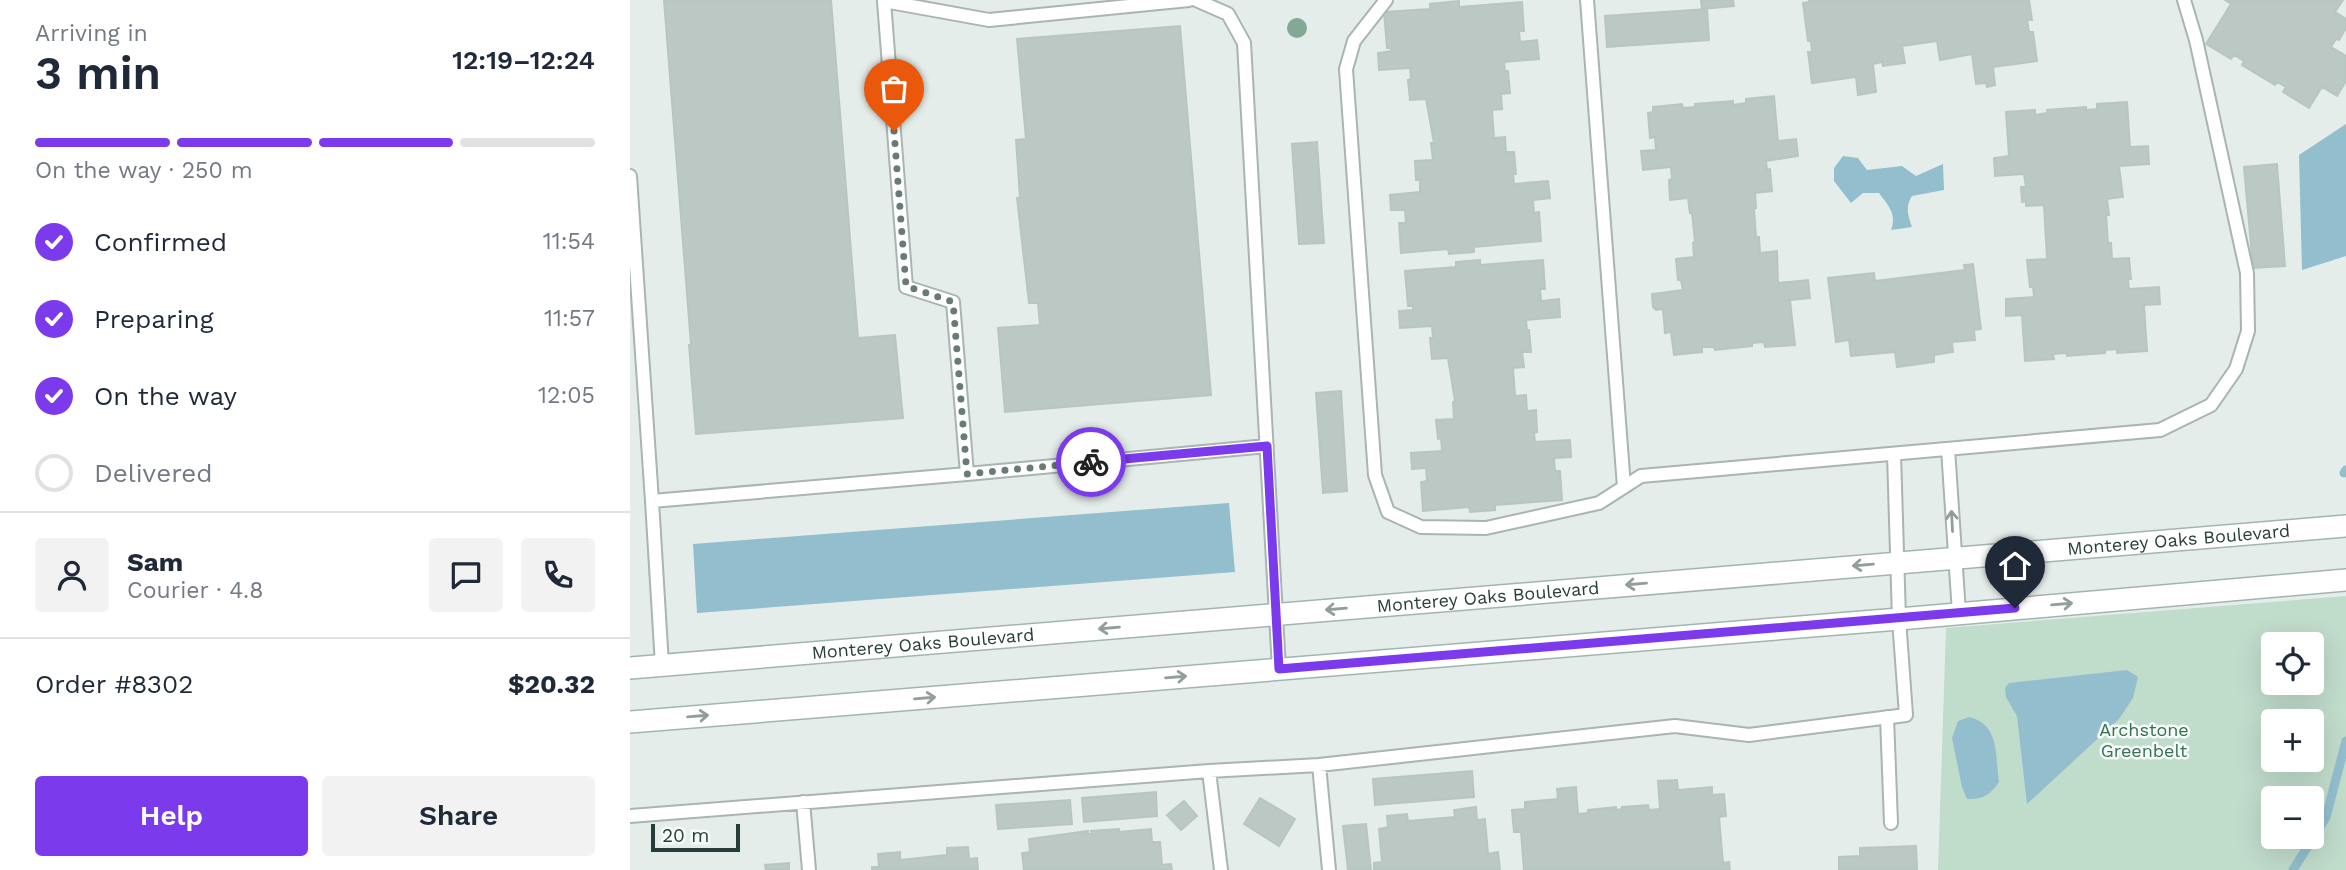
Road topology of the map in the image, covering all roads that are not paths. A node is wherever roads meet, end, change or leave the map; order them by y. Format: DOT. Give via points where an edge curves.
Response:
graph roads {
  1 [pos="1189,0"];
  2 [pos="1196,0"];
  3 [pos="1386,0"];
  4 [pos="1587,0"];
  5 [pos="2184,0"];
  6 [pos="630,176"];
  7 [pos="1267,446"];
  8 [pos="1948,449"];
  9 [pos="1894,454"];
  10 [pos="967,474"];
  11 [pos="1624,487"];
  12 [pos="652,501"];
  13 [pos="2346,526"];
  14 [pos="1954,558"];
  15 [pos="1898,562"];
  16 [pos="2346,580"];
  17 [pos="1959,613"];
  18 [pos="1276,614"];
  19 [pos="1899,619"];
  20 [pos="662,665"];
  21 [pos="630,668"];
  22 [pos="1279,669"];
  23 [pos="1887,718"];
  24 [pos="630,722"];
  25 [pos="1319,765"];
  26 [pos="1209,771"];
  27 [pos="803,802"];
  28 [pos="630,816"];
  29 [pos="1891,823"];
  30 [pos="808,870"];
  31 [pos="1221,870"];
  32 [pos="1329,870"];
  1 -- 10 [label="lane" via="989,20 884,1 906,286 953,302"];
  2 -- 7 [label="lane" via="1228,13 1244,43"];
  3 -- 11 [label="lane" via="1354,41 1346,69 1375,475 1388,512 1420,527 1486,528 1599,503"];
  4 -- 11 [label="lane"];
  5 -- 8 [label="lane" via="2247,274 2248,331 2236,369 2211,405 2160,430"];
  6 -- 12 [label="lane"];
  7 -- 10 [label="lane"];
  7 -- 18 [label="lane"];
  8 -- 9 [label="lane"];
  14 -- 8 [label="lane, one-way"];
  9 -- 11 [label="lane" via="1640,476"];
  9 -- 15 [label="lane"];
  10 -- 12 [label="lane"];
  12 -- 20 [label="lane"];
  13 -- 14 [label="street, Monterey Oaks Boulevard"];
  14 -- 15 [label="street, Monterey Oaks Boulevard"];
  14 -- 17 [label="lane"];
  15 -- 18 [label="street, Monterey Oaks Boulevard, one-way"];
  15 -- 19 [label="lane"];
  17 -- 16 [label="street, one-way"];
  17 -- 19 [label="street"];
  18 -- 20 [label="street, Monterey Oaks Boulevard, one-way"];
  18 -- 22 [label="lane"];
  19 -- 22 [label="street"];
  19 -- 23 [label="lane" via="1906,715"];
  20 -- 21 [label="street, Monterey Oaks Boulevard"];
  24 -- 22 [label="street, one-way"];
  23 -- 25 [label="lane" via="1749,735 1675,726"];
  23 -- 29 [label="lane"];
  25 -- 26 [label="lane"];
  25 -- 32 [label="lane"];
  26 -- 27 [label="lane"];
  26 -- 31 [label="lane"];
  27 -- 28 [label="lane"];
  27 -- 30 [label="lane"];
}
